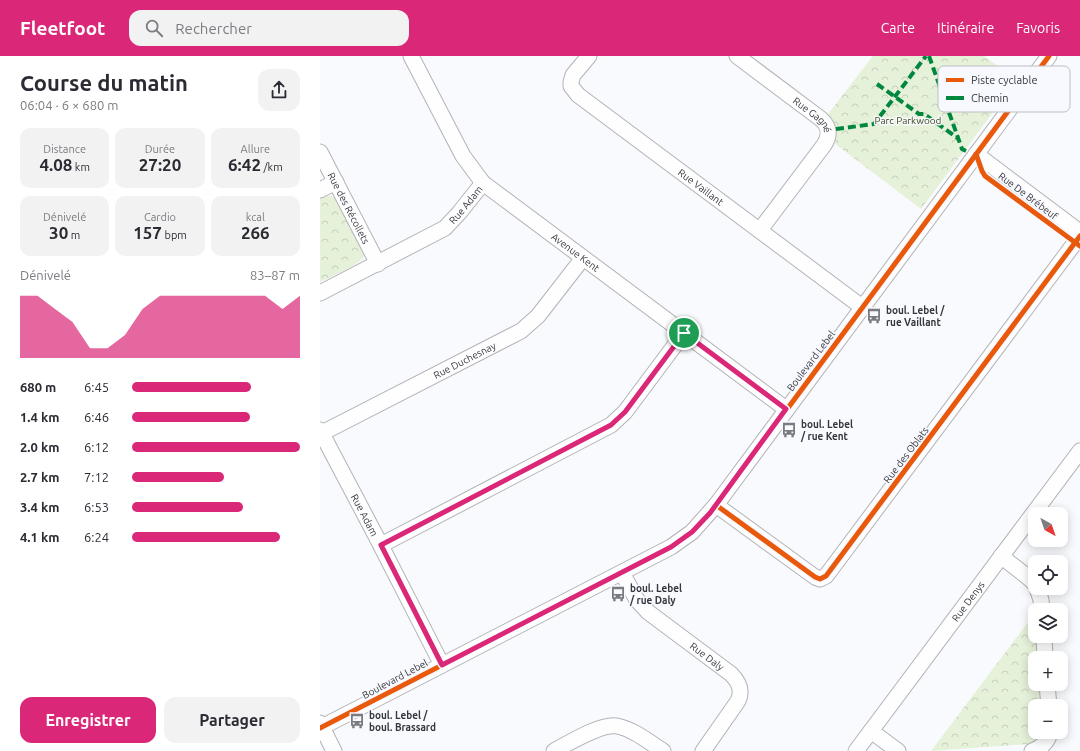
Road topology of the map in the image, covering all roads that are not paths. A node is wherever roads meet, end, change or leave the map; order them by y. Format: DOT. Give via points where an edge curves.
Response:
graph roads {
  1 [pos="411,56"];
  2 [pos="589,56"];
  3 [pos="737,56"];
  4 [pos="1049,56"];
  5 [pos="1042,66"];
  6 [pos="1007,112"];
  7 [pos="320,152"];
  8 [pos="976,154"];
  9 [pos="336,182"];
  10 [pos="483,183"];
  11 [pos="320,190"];
  12 [pos="760,230"];
  13 [pos="1080,232"];
  14 [pos="1080,236"];
  15 [pos="583,258"];
  16 [pos="378,264"];
  17 [pos="320,294"];
  18 [pos="862,307"];
  19 [pos="684,333"];
  20 [pos="786,409"];
  21 [pos="321,431"];
  22 [pos="1080,451"];
  23 [pos="716,505"];
  24 [pos="381,545"];
  25 [pos="1001,556"];
  26 [pos="622,572"];
  27 [pos="1028,577"];
  28 [pos="442,665"];
  29 [pos="321,727"];
  30 [pos="871,731"];
  31 [pos="1046,739"];
  32 [pos="334,751"];
  33 [pos="554,751"];
  34 [pos="663,751"];
  35 [pos="702,751"];
  36 [pos="856,751"];
  37 [pos="898,751"];
  38 [pos="1032,751"];
  1 -- 10 [label="street, Avenue Kent" via="463,156"];
  2 -- 12 [label="street, Rue Vaillant" via="572,79 571,86 574,92"];
  3 -- 12 [label="street, Rue Gagné" via="821,119 828,131 824,145"];
  4 -- 5 [label="street, Boulevard Lebel"];
  6 -- 8 [label="street, Boulevard Lebel"];
  7 -- 9 [label="street, Rue des Récollets"];
  8 -- 13 [label="street, Rue De Brébeuf"];
  8 -- 18 [label="street, Boulevard Lebel"];
  9 -- 11 [label="street"];
  9 -- 16 [label="street, Rue des Récollets"];
  10 -- 15 [label="street, Avenue Kent"];
  10 -- 16 [label="street, Rue Adam" via="445,228"];
  12 -- 18 [label="street, Rue Vaillant"];
  14 -- 23 [label="street, Rue des Oblats" via="826,576 815,577"];
  15 -- 19 [label="street, Avenue Kent"];
  15 -- 21 [label="street, Rue Duchesnay" via="538,316 521,331"];
  16 -- 17 [label="street, Rue Adam"];
  18 -- 20 [label="street, Boulevard Lebel"];
  19 -- 20 [label="street, Avenue Kent"];
  19 -- 24 [label="street" via="625,412 611,425"];
  20 -- 23 [label="street, Boulevard Lebel"];
  21 -- 24 [label="street, Rue Adam"];
  22 -- 25 [label="street, Rue Denys"];
  23 -- 26 [label="street, Boulevard Lebel" via="685,538"];
  24 -- 28 [label="street, Rue Adam"];
  25 -- 27 [label="street"];
  25 -- 30 [label="street, Rue Denys"];
  26 -- 28 [label="street, Boulevard Lebel"];
  26 -- 35 [label="street, Rue Daly" via="634,595 648,612 731,674 740,685 738,701"];
  28 -- 29 [label="street, Boulevard Lebel"];
  29 -- 32 [label="street"];
  30 -- 36 [label="street, Rue Denys"];
  30 -- 37 [label="street"];
  31 -- 38 [label="street" via="1044,744"];
  33 -- 34 [label="street" via="600,728 612,725 630,730"];
}
